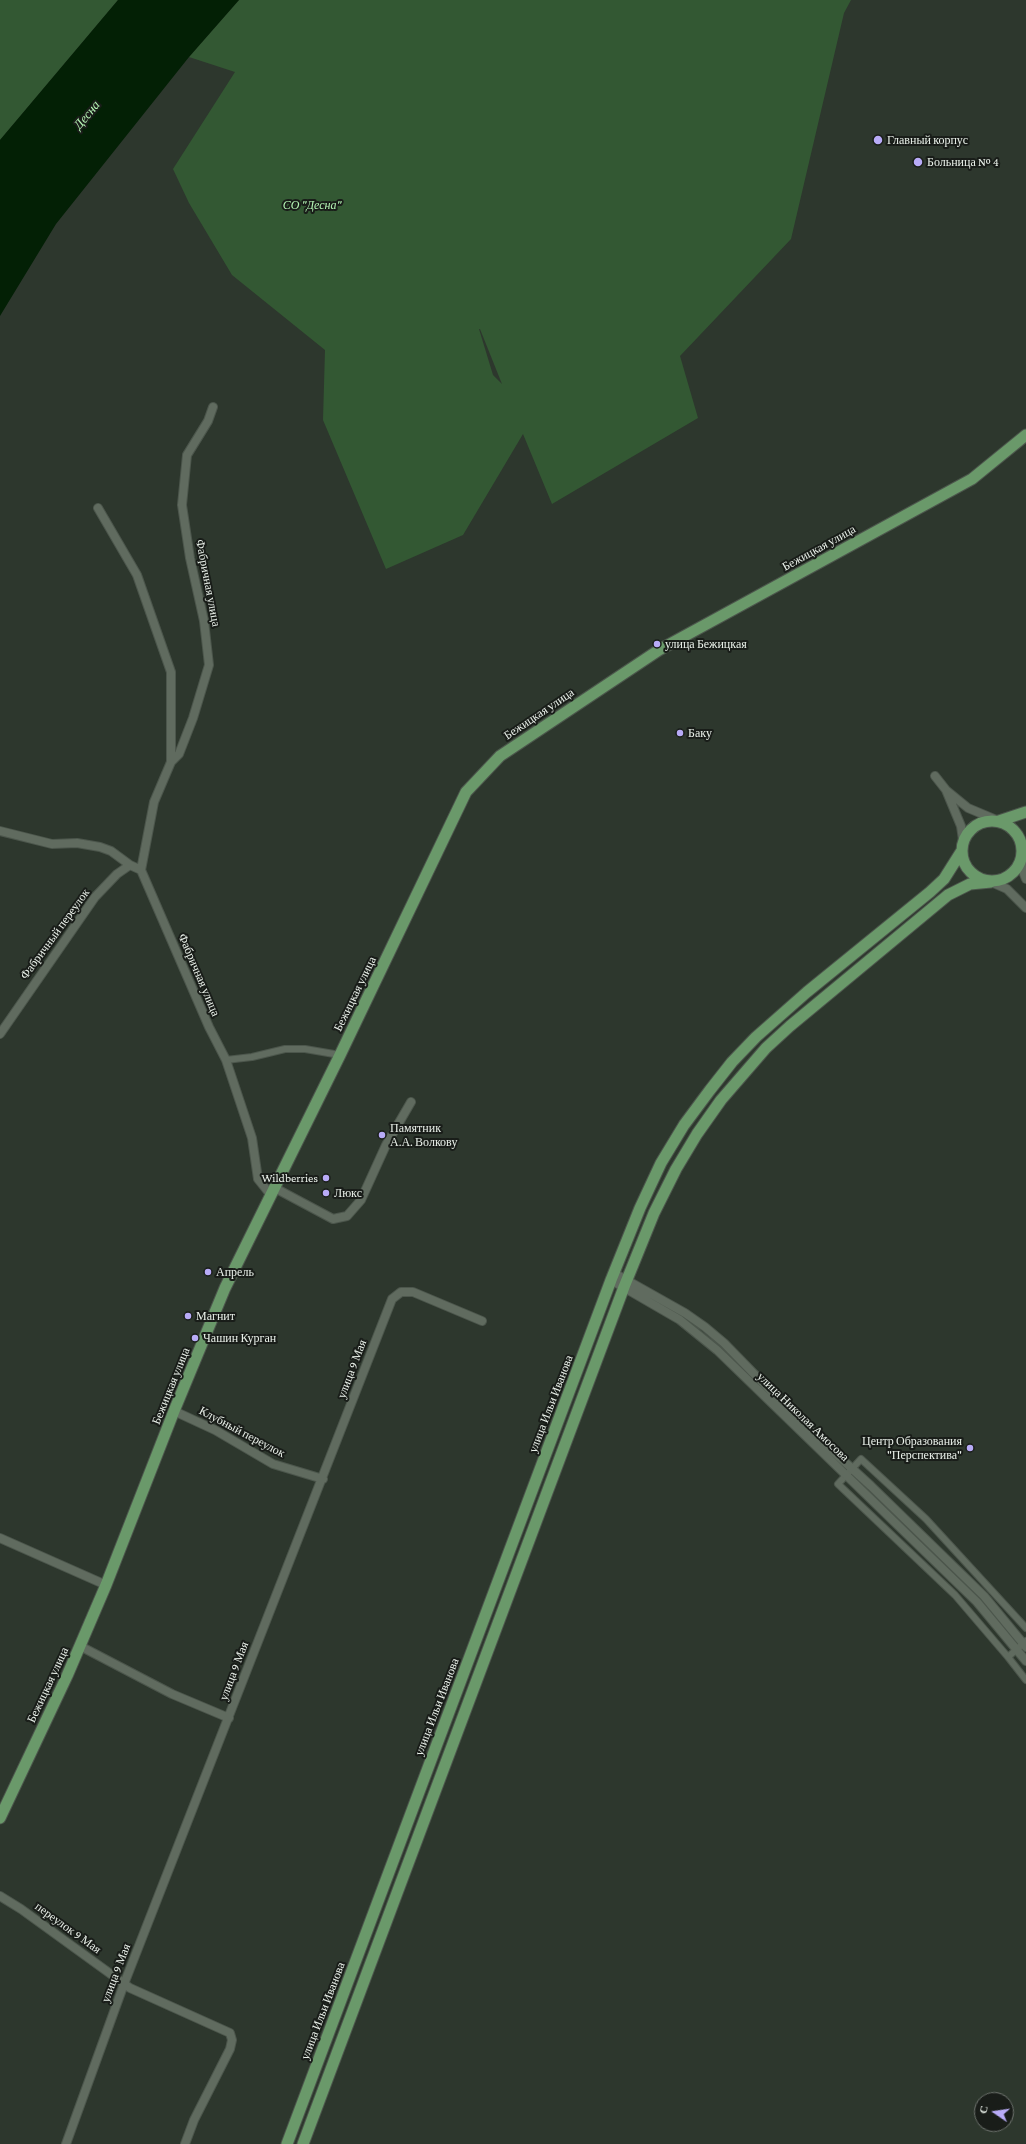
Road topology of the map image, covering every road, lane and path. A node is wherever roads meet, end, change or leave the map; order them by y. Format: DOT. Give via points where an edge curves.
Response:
graph roads {
  1 [pos="213,407"];
  2 [pos="1026,435"];
  3 [pos="98,508"];
  4 [pos="171,762"];
  5 [pos="935,776"];
  6 [pos="946,790"];
  7 [pos="1026,812"];
  8 [pos="999,821"];
  9 [pos="0,831"];
  10 [pos="963,840"];
  11 [pos="1024,845"];
  12 [pos="961,852"];
  13 [pos="130,865"];
  14 [pos="141,870"];
  15 [pos="1026,879"];
  16 [pos="991,882"];
  17 [pos="1026,908"];
  18 [pos="0,1034"];
  19 [pos="340,1055"];
  20 [pos="226,1060"];
  21 [pos="411,1102"];
  22 [pos="272,1190"];
  23 [pos="613,1276"];
  24 [pos="626,1284"];
  25 [pos="482,1321"];
  26 [pos="174,1411"];
  27 [pos="852,1469"];
  28 [pos="846,1475"];
  29 [pos="323,1479"];
  30 [pos="0,1538"];
  31 [pos="106,1585"];
  32 [pos="1026,1628"];
  33 [pos="1025,1644"];
  34 [pos="80,1646"];
  35 [pos="1017,1650"];
  36 [pos="1008,1657"];
  37 [pos="1026,1661"];
  38 [pos="1026,1680"];
  39 [pos="229,1718"];
  40 [pos="0,1818"];
  41 [pos="0,1896"];
  42 [pos="124,1984"];
  43 [pos="66,2144"];
  44 [pos="185,2144"];
  45 [pos="287,2144"];
  46 [pos="303,2144"];
  1 -- 4 [label="street, Фабричная улица" via="187,455 182,505 210,665 179,754"];
  2 -- 19 [label="main road, Бежицкая улица" via="972,479 658,650 500,756 466,792"];
  3 -- 4 [label="street, Фабричная улица" via="137,576 171,672"];
  4 -- 14 [label="street, Фабричная улица" via="154,802"];
  5 -- 6 [label="street"];
  6 -- 8 [label="street" via="968,808"];
  6 -- 10 [label="street" via="961,826"];
  7 -- 8 [label="main road"];
  8 -- 10 [label="main road" via="978,824"];
  8 -- 11 [label="main road" via="1015,831"];
  9 -- 13 [label="street" via="52,844 77,843 100,847 112,851"];
  10 -- 12 [label="main road"];
  11 -- 15 [label="street"];
  11 -- 16 [label="main road" via="1017,868 1006,878"];
  12 -- 16 [label="main road" via="962,861 970,873"];
  12 -- 23 [label="main road, улица Ильи Иванова" via="944,879 930,892 807,992 732,1062 684,1125 661,1163"];
  13 -- 14 [label="street"];
  13 -- 18 [label="street, Фабричный переулок" via="117,874 95,897"];
  14 -- 20 [label="street, Фабричная улица"];
  16 -- 17 [label="street" via="1007,889"];
  16 -- 24 [label="main road" via="970,884 948,895 817,1002 766,1048 697,1134 676,1169 654,1213"];
  19 -- 20 [label="street" via="305,1049 285,1049"];
  19 -- 22 [label="main road, Бежицкая улица"];
  20 -- 22 [label="street, Фабричная улица" via="252,1138 258,1178"];
  21 -- 22 [label="street" via="386,1145 361,1200 347,1216 333,1219"];
  22 -- 26 [label="main road, Бежицкая улица" via="225,1288"];
  23 -- 24 [label="street, улица Николая Амосова"];
  23 -- 45 [label="main road, улица Ильи Иванова"];
  24 -- 27 [label="street, улица Николая Амосова" via="685,1313 705,1327"];
  24 -- 28 [label="street, улица Николая Амосова" via="699,1334"];
  24 -- 46 [label="main road"];
  25 -- 29 [label="street, улица 9 Мая" via="414,1292 401,1292 392,1299"];
  26 -- 29 [label="street, Клубный переулок" via="215,1430 273,1464"];
  26 -- 31 [label="main road, Бежицкая улица"];
  27 -- 28 [label="street"];
  27 -- 32 [label="street" via="861,1459 867,1464 926,1519"];
  27 -- 33 [label="street, улица Николая Амосова" via="984,1596"];
  28 -- 35 [label="street, улица Николая Амосова" via="977,1602"];
  28 -- 36 [label="street" via="838,1484 955,1596"];
  29 -- 39 [label="street, улица 9 Мая"];
  30 -- 31 [label="street"];
  31 -- 34 [label="main road, Бежицкая улица"];
  33 -- 35 [label="street"];
  34 -- 39 [label="street" via="172,1694"];
  34 -- 40 [label="main road, Бежицкая улица"];
  35 -- 36 [label="street"];
  35 -- 37 [label="street, улица Николая Амосова"];
  36 -- 38 [label="street"];
  39 -- 42 [label="street, улица 9 Мая"];
  41 -- 42 [label="street, переулок 9 Мая"];
  42 -- 43 [label="street, улица 9 Мая"];
  42 -- 44 [label="street, переулок 9 Мая" via="230,2033 230,2049 194,2120"];
}
